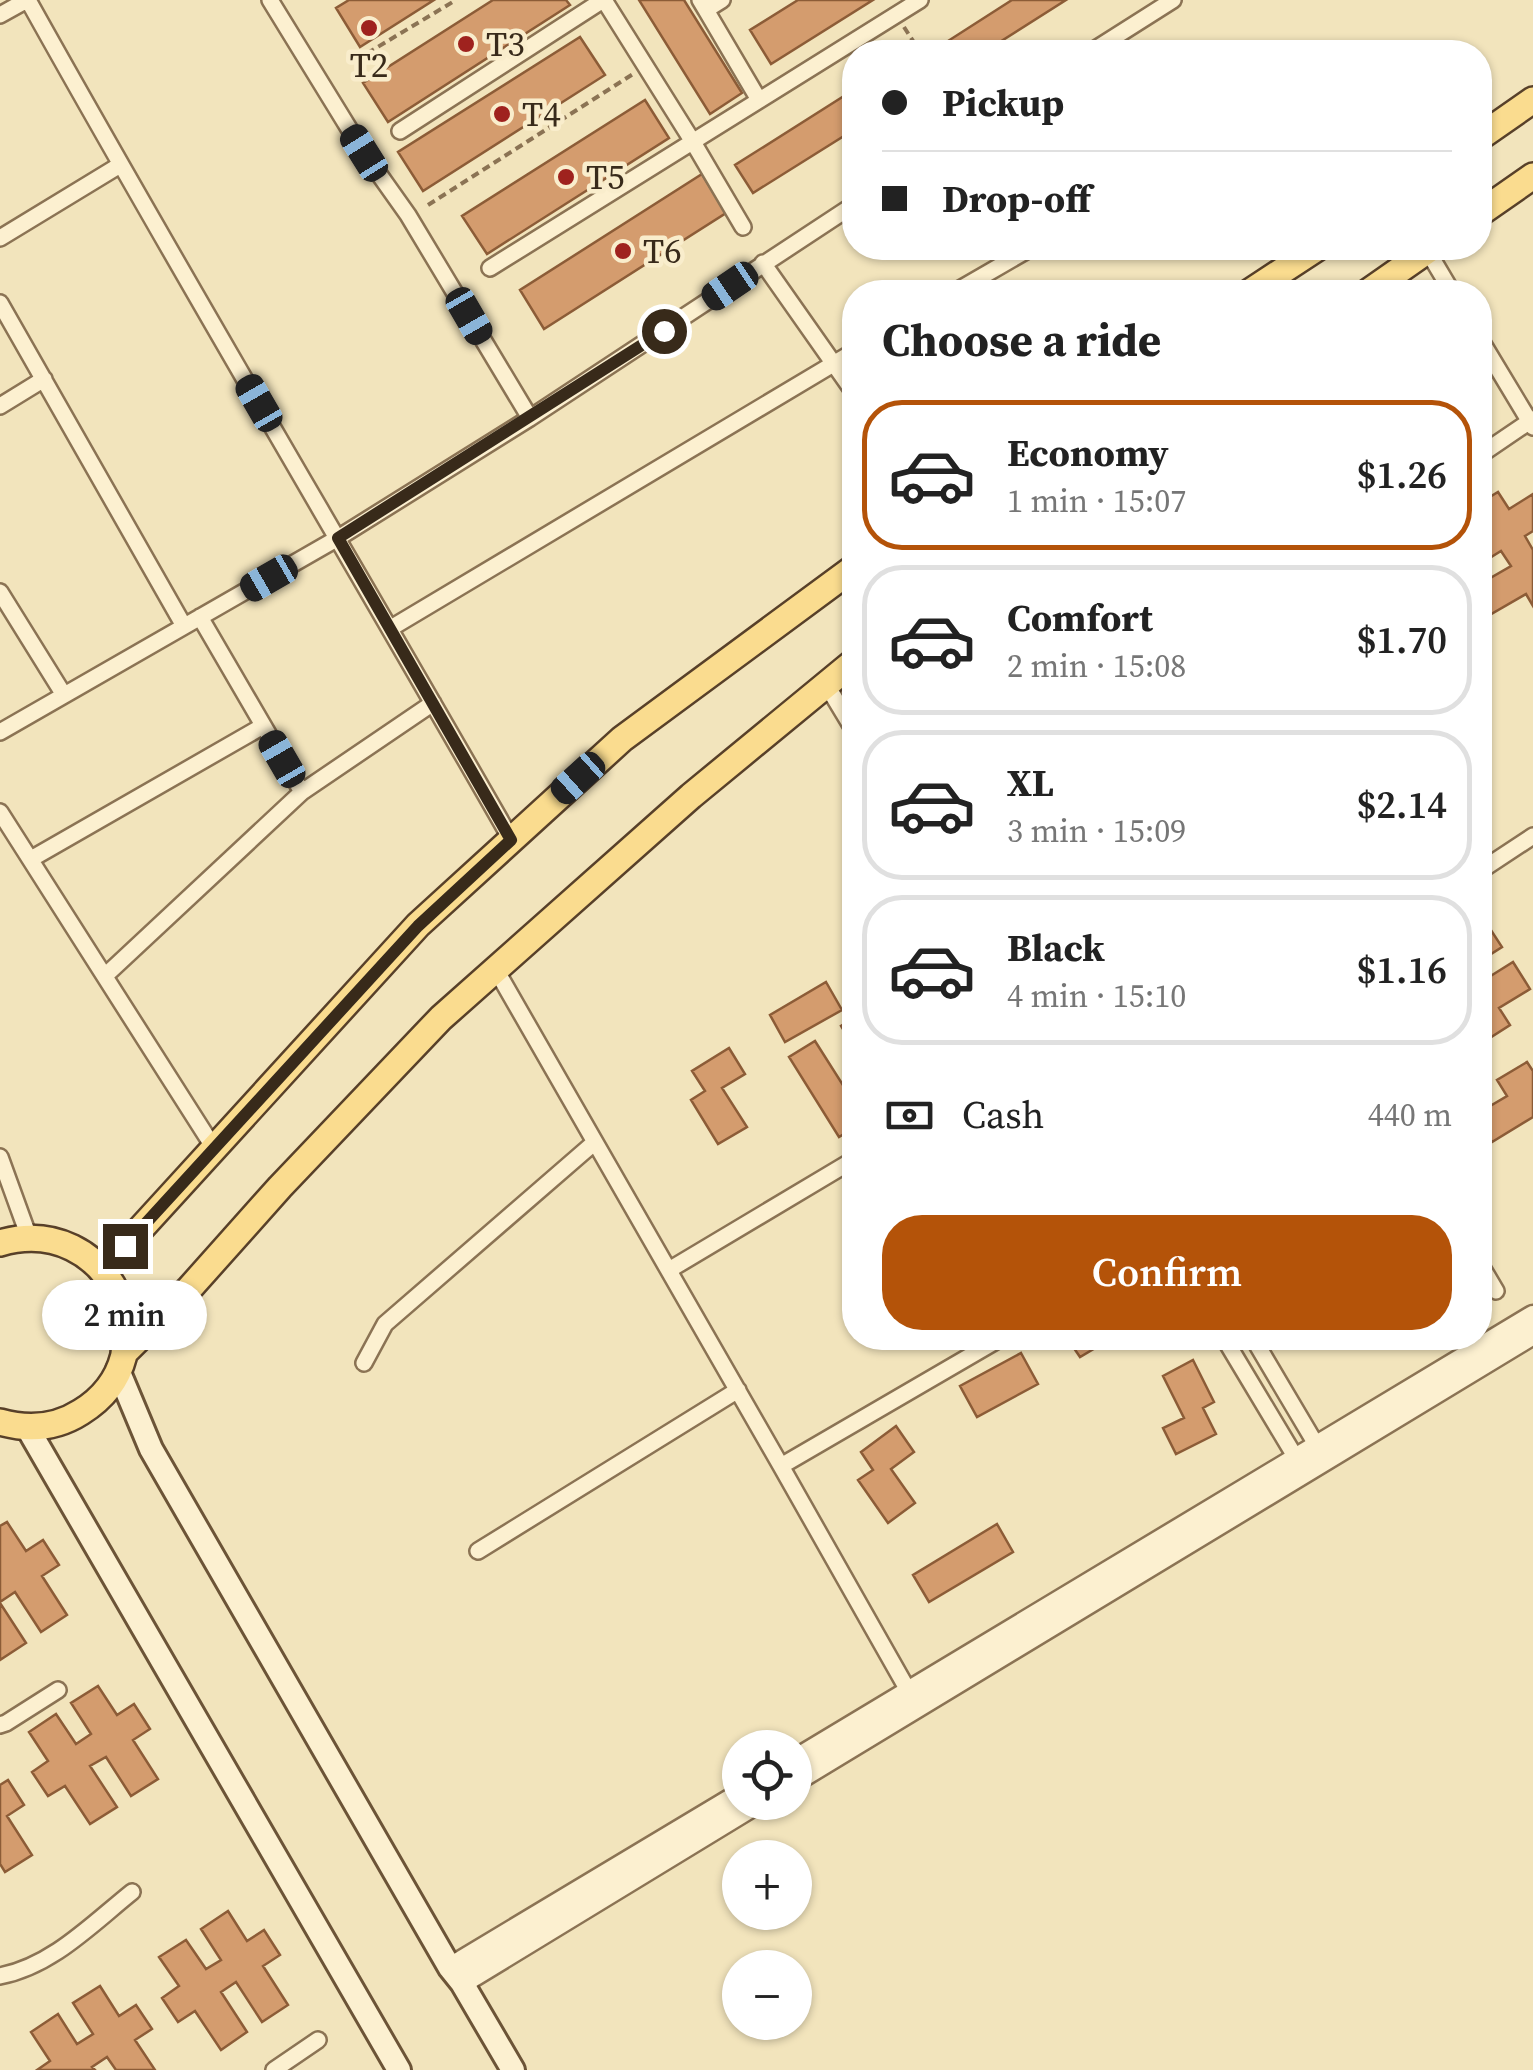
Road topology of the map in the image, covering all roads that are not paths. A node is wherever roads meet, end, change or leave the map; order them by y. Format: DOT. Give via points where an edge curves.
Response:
graph roads {
  1 [pos="28,0"];
  2 [pos="270,0"];
  3 [pos="604,0"];
  4 [pos="722,0"];
  5 [pos="920,0"];
  6 [pos="1173,0"];
  7 [pos="703,5"];
  8 [pos="0,15"];
  9 [pos="856,40"];
  10 [pos="1111,40"];
  11 [pos="842,49"];
  12 [pos="759,100"];
  13 [pos="1533,100"];
  14 [pos="1492,128"];
  15 [pos="400,130"];
  16 [pos="693,142"];
  17 [pos="120,165"];
  18 [pos="1533,176"];
  19 [pos="1492,205"];
  20 [pos="842,212"];
  21 [pos="742,227"];
  22 [pos="0,238"];
  23 [pos="1010,260"];
  24 [pos="1299,260"];
  25 [pos="1413,260"];
  26 [pos="763,264"];
  27 [pos="490,268"];
  28 [pos="976,280"];
  29 [pos="1269,280"];
  30 [pos="1385,280"];
  31 [pos="0,303"];
  32 [pos="1492,358"];
  33 [pos="842,359"];
  34 [pos="834,364"];
  35 [pos="842,375"];
  36 [pos="44,380"];
  37 [pos="0,406"];
  38 [pos="530,418"];
  39 [pos="1532,422"];
  40 [pos="1492,447"];
  41 [pos="338,538"];
  42 [pos="842,577"];
  43 [pos="0,592"];
  44 [pos="200,618"];
  45 [pos="184,626"];
  46 [pos="391,628"];
  47 [pos="842,672"];
  48 [pos="826,684"];
  49 [pos="64,696"];
  50 [pos="433,702"];
  51 [pos="842,710"];
  52 [pos="263,726"];
  53 [pos="0,732"];
  54 [pos="302,792"];
  55 [pos="0,812"];
  56 [pos="1533,836"];
  57 [pos="511,840"];
  58 [pos="31,860"];
  59 [pos="1492,862"];
  60 [pos="495,968"];
  61 [pos="106,975"];
  62 [pos="595,1142"];
  63 [pos="214,1148"];
  64 [pos="0,1158"];
  65 [pos="842,1167"];
  66 [pos="29,1237"];
  67 [pos="0,1242"];
  68 [pos="103,1270"];
  69 [pos="669,1270"];
  70 [pos="1492,1284"];
  71 [pos="1496,1291"];
  72 [pos="1533,1316"];
  73 [pos="1533,1334"];
  74 [pos="1492,1342"];
  75 [pos="980,1350"];
  76 [pos="1233,1350"];
  77 [pos="1259,1350"];
  78 [pos="1479,1350"];
  79 [pos="120,1362"];
  80 [pos="364,1362"];
  81 [pos="738,1390"];
  82 [pos="0,1422"];
  83 [pos="27,1427"];
  84 [pos="1310,1456"];
  85 [pos="781,1466"];
  86 [pos="478,1551"];
  87 [pos="58,1690"];
  88 [pos="909,1692"];
  89 [pos="0,1725"];
  90 [pos="812,1750"];
  91 [pos="812,1770"];
  92 [pos="722,1805"];
  93 [pos="727,1820"];
  94 [pos="132,1892"];
  95 [pos="456,1975"];
  96 [pos="0,1976"];
  97 [pos="318,2040"];
  98 [pos="274,2070"];
  99 [pos="399,2070"];
  100 [pos="512,2070"];
  1 -- 8 [label="street"];
  1 -- 17 [label="street"];
  2 -- 38 [label="street"];
  3 -- 15 [label="street"];
  3 -- 16 [label="street"];
  4 -- 7 [label="street"];
  5 -- 9 [label="street"];
  6 -- 10 [label="street"];
  7 -- 12 [label="street"];
  11 -- 12 [label="street"];
  12 -- 16 [label="street"];
  13 -- 14 [label="main road"];
  16 -- 21 [label="street"];
  16 -- 27 [label="street"];
  17 -- 22 [label="street"];
  17 -- 41 [label="street"];
  18 -- 19 [label="main road"];
  20 -- 26 [label="street"];
  23 -- 28 [label="street"];
  24 -- 29 [label="main road"];
  25 -- 30 [label="main road"];
  26 -- 34 [label="street"];
  26 -- 38 [label="street"];
  31 -- 36 [label="street"];
  32 -- 39 [label="street"];
  33 -- 34 [label="street"];
  34 -- 35 [label="street"];
  34 -- 46 [label="street"];
  36 -- 37 [label="street"];
  36 -- 45 [label="street"];
  38 -- 41 [label="street"];
  39 -- 40 [label="street"];
  41 -- 44 [label="street"];
  41 -- 46 [label="street"];
  42 -- 57 [label="main road" via="622,738"];
  43 -- 49 [label="street"];
  44 -- 45 [label="street"];
  44 -- 52 [label="street"];
  45 -- 49 [label="street"];
  46 -- 50 [label="street"];
  47 -- 48 [label="main road"];
  48 -- 51 [label="street"];
  48 -- 60 [label="main road"];
  49 -- 53 [label="street"];
  50 -- 54 [label="street"];
  50 -- 57 [label="street"];
  52 -- 54 [label="street"];
  52 -- 58 [label="street"];
  54 -- 61 [label="street"];
  55 -- 58 [label="street"];
  56 -- 59 [label="street"];
  57 -- 63 [label="main road" via="418,926"];
  58 -- 61 [label="street"];
  60 -- 62 [label="street"];
  60 -- 79 [label="main road"];
  61 -- 63 [label="street"];
  62 -- 69 [label="street"];
  62 -- 80 [label="street" via="385,1324"];
  63 -- 68 [label="main road"];
  64 -- 66 [label="street"];
  65 -- 69 [label="street"];
  66 -- 67 [label="main road"];
  66 -- 68 [label="main road" via="62,1242"];
  68 -- 79 [label="main road" via="123,1309"];
  69 -- 81 [label="street"];
  70 -- 71 [label="street"];
  72 -- 74 [label="street"];
  73 -- 84 [label="street"];
  75 -- 85 [label="street"];
  76 -- 84 [label="street"];
  77 -- 84 [label="street"];
  78 -- 84 [label="street"];
  79 -- 83 [label="main road" via="100,1397 74,1417"];
  79 -- 95 [label="main road" via="151,1450"];
  81 -- 85 [label="street"];
  81 -- 86 [label="street"];
  82 -- 83 [label="main road"];
  83 -- 99 [label="main road"];
  84 -- 88 [label="street"];
  84 -- 91 [label="street"];
  85 -- 88 [label="street"];
  87 -- 89 [label="street"];
  88 -- 90 [label="street"];
  92 -- 95 [label="street"];
  93 -- 95 [label="street"];
  94 -- 96 [label="street" via="33,1967"];
  95 -- 100 [label="main road"];
  97 -- 98 [label="street"];
}
